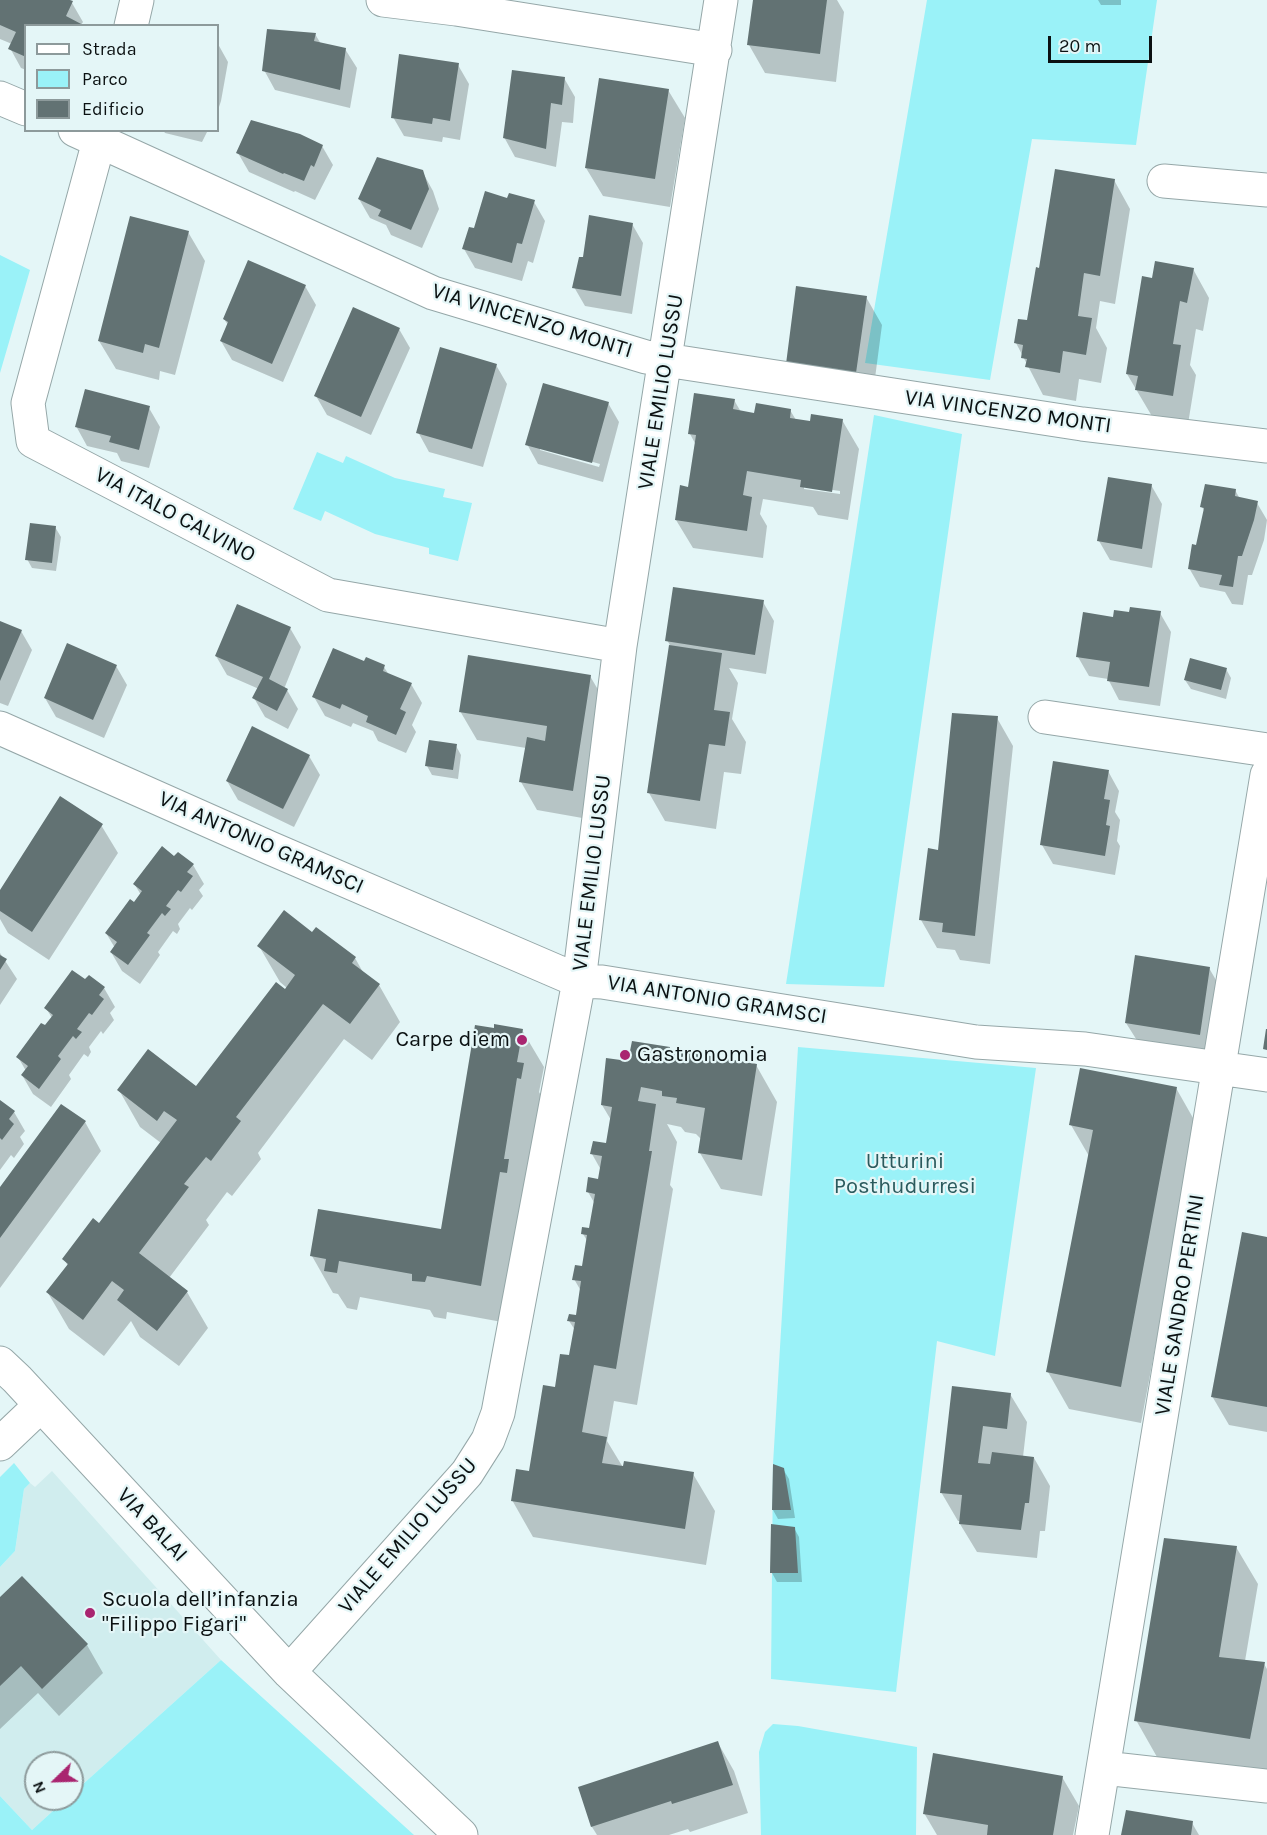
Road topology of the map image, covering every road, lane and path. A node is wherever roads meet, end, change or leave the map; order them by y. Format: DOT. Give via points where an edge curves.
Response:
graph roads {
  1 [pos="137,0"];
  2 [pos="383,0"];
  3 [pos="721,0"];
  4 [pos="131,24"];
  5 [pos="715,50"];
  6 [pos="0,98"];
  7 [pos="24,108"];
  8 [pos="92,134"];
  9 [pos="1164,181"];
  10 [pos="1267,190"];
  11 [pos="666,360"];
  12 [pos="1267,446"];
  13 [pos="620,646"];
  14 [pos="1045,717"];
  15 [pos="0,728"];
  16 [pos="1267,750"];
  17 [pos="1267,775"];
  18 [pos="579,981"];
  19 [pos="1218,1069"];
  20 [pos="1267,1075"];
  21 [pos="0,1363"];
  22 [pos="41,1405"];
  23 [pos="0,1444"];
  24 [pos="289,1672"];
  25 [pos="1104,1768"];
  26 [pos="1267,1786"];
  27 [pos="461,1835"];
  28 [pos="1092,1835"];
  1 -- 4 [label="street"];
  2 -- 5 [label="street"];
  3 -- 5 [label="street, VIALE EMILIO LUSSU"];
  5 -- 11 [label="street, VIALE EMILIO LUSSU"];
  6 -- 7 [label="street"];
  8 -- 11 [label="street, VIA VINCENZO MONTI" via="433,293"];
  8 -- 13 [label="street, VIA ITALO CALVINO" via="28,403 33,441 328,594"];
  9 -- 10 [label="street"];
  11 -- 12 [label="street, VIA VINCENZO MONTI" via="1082,424"];
  11 -- 13 [label="street, VIALE EMILIO LUSSU"];
  13 -- 18 [label="street, VIALE EMILIO LUSSU"];
  14 -- 16 [label="street"];
  15 -- 18 [label="street, VIA ANTONIO GRAMSCI"];
  17 -- 19 [label="street, VIALE SANDRO PERTINI"];
  18 -- 19 [label="street, VIA ANTONIO GRAMSCI" via="976,1042 1085,1049"];
  18 -- 24 [label="street, VIALE EMILIO LUSSU" via="498,1413 488,1440 467,1473"];
  19 -- 20 [label="street, VIA ANTONIO GRAMSCI"];
  19 -- 25 [label="street, VIALE SANDRO PERTINI"];
  21 -- 22 [label="street, VIA BALAI"];
  22 -- 23 [label="street"];
  22 -- 24 [label="street, VIA BALAI"];
  24 -- 27 [label="street, VIA BALAI"];
  25 -- 26 [label="street"];
  25 -- 28 [label="street, VIALE SANDRO PERTINI"];
}
